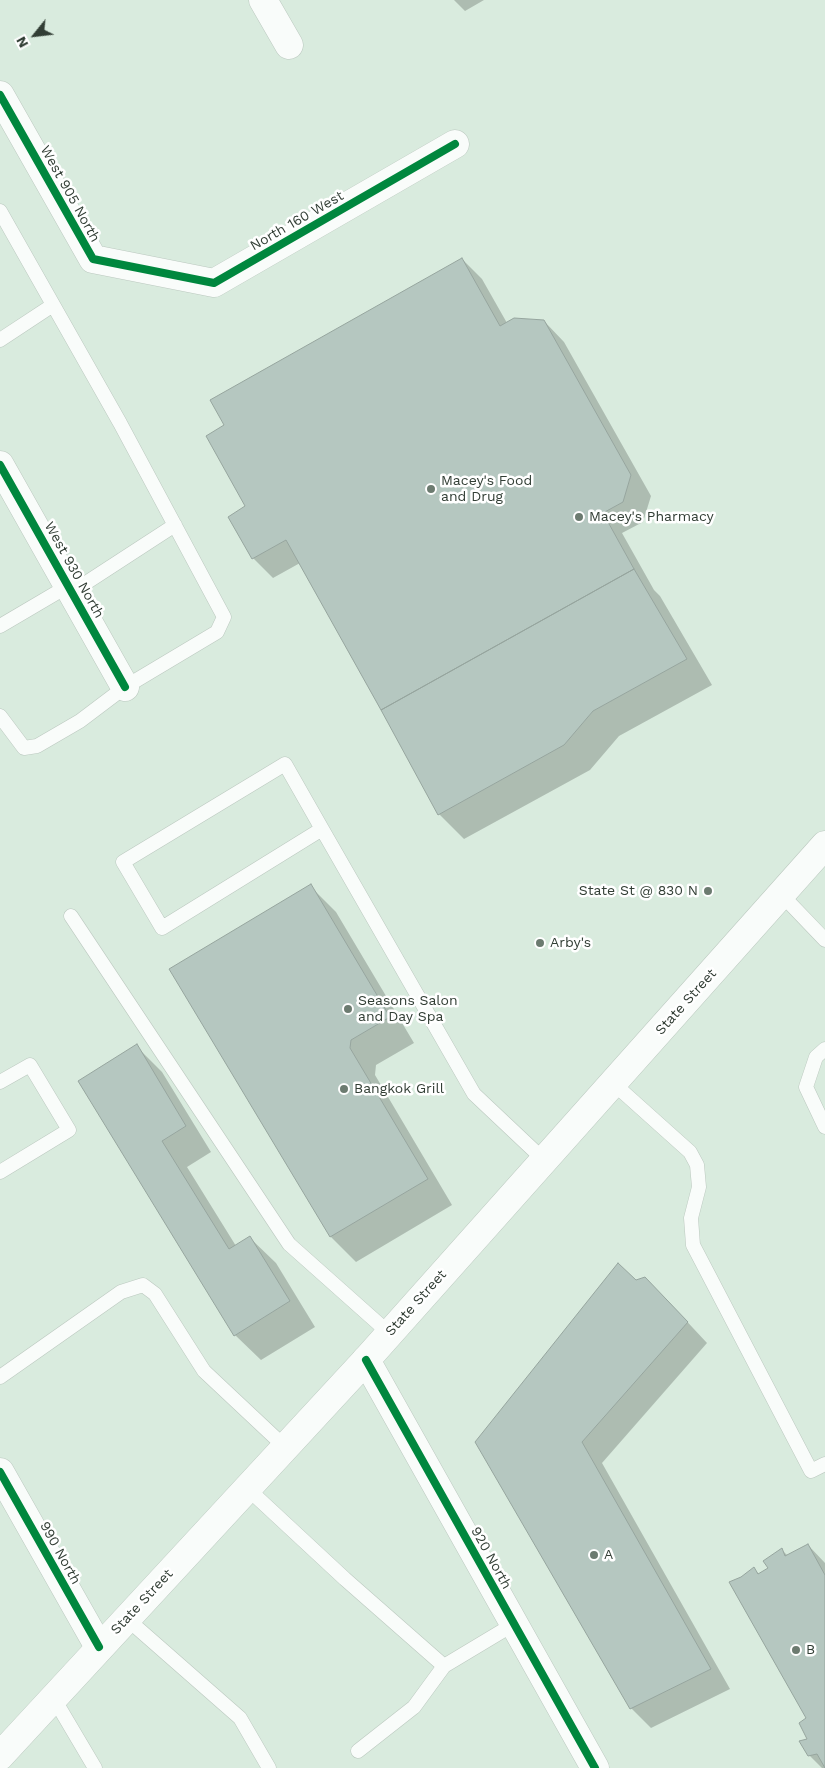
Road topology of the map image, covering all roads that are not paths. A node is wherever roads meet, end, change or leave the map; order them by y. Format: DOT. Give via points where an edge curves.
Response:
graph roads {
  1 [pos="263,0"];
  2 [pos="288,45"];
  3 [pos="0,95"];
  4 [pos="455,144"];
  5 [pos="0,211"];
  6 [pos="144,268"];
  7 [pos="53,305"];
  8 [pos="0,340"];
  9 [pos="4,481"];
  10 [pos="174,525"];
  11 [pos="70,589"];
  12 [pos="0,626"];
  13 [pos="125,687"];
  14 [pos="0,716"];
  15 [pos="322,829"];
  16 [pos="825,845"];
  17 [pos="781,894"];
  18 [pos="71,916"];
  19 [pos="825,940"];
  20 [pos="825,1049"];
  21 [pos="0,1082"];
  22 [pos="613,1083"];
  23 [pos="825,1127"];
  24 [pos="544,1160"];
  25 [pos="0,1172"];
  26 [pos="390,1333"];
  27 [pos="366,1360"];
  28 [pos="0,1377"];
  29 [pos="285,1447"];
  30 [pos="825,1464"];
  31 [pos="0,1472"];
  32 [pos="247,1488"];
  33 [pos="126,1618"];
  34 [pos="514,1624"];
  35 [pos="99,1647"];
  36 [pos="444,1666"];
  37 [pos="53,1697"];
  38 [pos="358,1751"];
  39 [pos="0,1756"];
  40 [pos="94,1768"];
  41 [pos="269,1768"];
  42 [pos="595,1768"];
  1 -- 2 [label="street"];
  3 -- 6 [label="street, West 905 North" via="92,259"];
  4 -- 6 [label="street, North 160 West" via="214,283"];
  5 -- 7 [label="lane"];
  7 -- 8 [label="lane"];
  7 -- 10 [label="lane"];
  9 -- 11 [label="street, West 930 North"];
  10 -- 11 [label="lane"];
  10 -- 13 [label="lane" via="224,618 217,632"];
  11 -- 12 [label="lane"];
  11 -- 13 [label="street, West 930 North"];
  13 -- 14 [label="lane" via="80,721 37,746 24,748"];
  15 -- 15 [label="lane" via="285,764 123,862 162,928"];
  15 -- 24 [label="lane" via="474,1094"];
  16 -- 17 [label="street, State Street"];
  17 -- 19 [label="lane"];
  17 -- 22 [label="street, State Street"];
  18 -- 26 [label="lane" via="289,1244"];
  20 -- 23 [label="lane" via="816,1057 806,1087"];
  21 -- 25 [label="lane" via="30,1065 69,1130"];
  22 -- 24 [label="street, State Street"];
  22 -- 30 [label="lane" via="690,1152 699,1187 691,1218 693,1245 811,1471"];
  24 -- 26 [label="street, State Street"];
  26 -- 27 [label="street, State Street"];
  27 -- 29 [label="street, State Street"];
  27 -- 34 [label="street, 920 North"];
  28 -- 29 [label="lane" via="121,1292 143,1285 155,1294 204,1371"];
  29 -- 32 [label="street, State Street"];
  31 -- 35 [label="street, 990 North"];
  32 -- 33 [label="street, State Street"];
  32 -- 36 [label="lane" via="345,1580"];
  33 -- 35 [label="street, State Street"];
  33 -- 41 [label="lane" via="240,1718"];
  34 -- 36 [label="lane"];
  34 -- 42 [label="street, 920 North"];
  35 -- 37 [label="street, State Street"];
  36 -- 38 [label="lane" via="414,1707"];
  37 -- 39 [label="street, State Street"];
  37 -- 40 [label="lane"];
}
